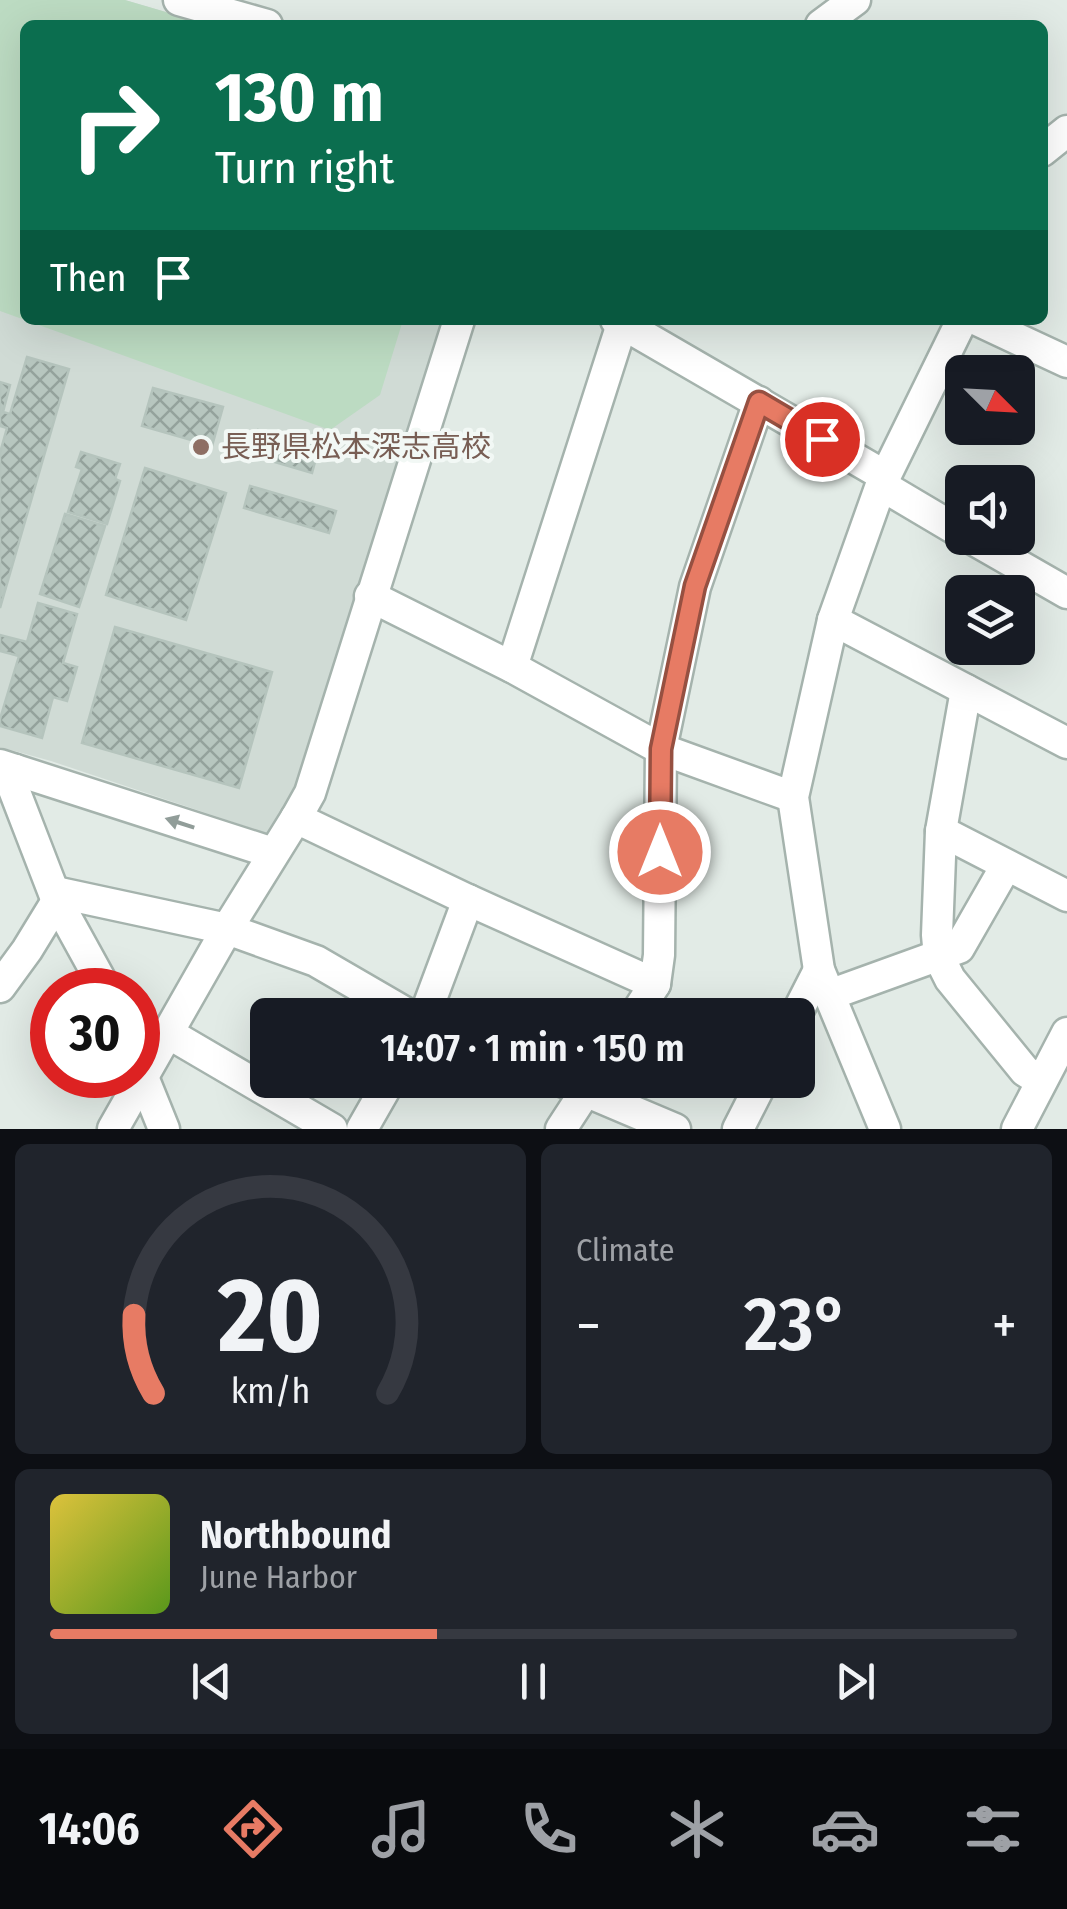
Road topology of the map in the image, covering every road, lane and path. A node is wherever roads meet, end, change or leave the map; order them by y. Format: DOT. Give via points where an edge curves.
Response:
graph roads {
  1 [pos="179,0"];
  2 [pos="856,0"];
  3 [pos="250,20"];
  4 [pos="829,20"];
  5 [pos="457,325"];
  6 [pos="618,325"];
  7 [pos="624,325"];
  8 [pos="960,325"];
  9 [pos="989,325"];
  10 [pos="1067,362"];
  11 [pos="759,402"];
  12 [pos="883,480"];
  13 [pos="945,521"];
  14 [pos="1001,555"];
  15 [pos="1067,593"];
  16 [pos="370,596"];
  17 [pos="833,620"];
  18 [pos="512,667"];
  19 [pos="966,690"];
  20 [pos="1067,744"];
  21 [pos="661,749"];
  22 [pos="8,768"];
  23 [pos="794,797"];
  24 [pos="296,818"];
  25 [pos="940,831"];
  26 [pos="273,853"];
  27 [pos="1006,866"];
  28 [pos="56,896"];
  29 [pos="1067,896"];
  30 [pos="468,900"];
  31 [pos="227,929"];
  32 [pos="939,956"];
  33 [pos="94,968"];
  34 [pos="824,982"];
  35 [pos="656,984"];
  36 [pos="0,987"];
  37 [pos="380,998"];
  38 [pos="431,998"];
  39 [pos="647,998"];
  40 [pos="810,998"];
  41 [pos="168,1033"];
  42 [pos="1067,1033"];
  43 [pos="160,1043"];
  44 [pos="1041,1082"];
  45 [pos="128,1098"];
  46 [pos="155,1098"];
  47 [pos="380,1098"];
  48 [pos="574,1098"];
  49 [pos="610,1098"];
  50 [pos="754,1098"];
  51 [pos="114,1129"];
  52 [pos="164,1129"];
  53 [pos="332,1129"];
  54 [pos="362,1129"];
  55 [pos="562,1129"];
  56 [pos="675,1129"];
  57 [pos="738,1129"];
  58 [pos="885,1129"];
  59 [pos="1017,1129"];
  1 -- 3 [label="street"];
  2 -- 4 [label="street"];
  5 -- 16 [label="street"];
  6 -- 18 [label="street"];
  7 -- 11 [label="street"];
  8 -- 12 [label="street"];
  9 -- 10 [label="street"];
  11 -- 12 [label="street"];
  11 -- 21 [label="street" via="695,586"];
  12 -- 13 [label="street"];
  12 -- 17 [label="street"];
  14 -- 15 [label="street"];
  16 -- 18 [label="street"];
  16 -- 24 [label="street" via="310,792"];
  17 -- 19 [label="street"];
  17 -- 23 [label="street"];
  18 -- 21 [label="street"];
  19 -- 20 [label="street"];
  19 -- 25 [label="street"];
  21 -- 23 [label="street"];
  21 -- 35 [label="street"];
  26 -- 22 [label="street, one-way"];
  22 -- 28 [label="street"];
  23 -- 34 [label="street"];
  24 -- 26 [label="street"];
  24 -- 30 [label="street"];
  25 -- 27 [label="street"];
  25 -- 32 [label="street"];
  26 -- 31 [label="street"];
  27 -- 29 [label="street"];
  27 -- 32 [label="street" via="959,948"];
  28 -- 31 [label="street"];
  28 -- 33 [label="street"];
  28 -- 36 [label="street"];
  30 -- 35 [label="street"];
  30 -- 38 [label="street"];
  31 -- 37 [label="street" via="316,961"];
  31 -- 41 [label="street"];
  32 -- 34 [label="street"];
  32 -- 44 [label="street" via="975,1010"];
  34 -- 40 [label="street"];
  34 -- 58 [label="street"];
  35 -- 39 [label="street"];
  41 -- 43 [label="street"];
  41 -- 53 [label="street"];
  42 -- 44 [label="street"];
  44 -- 59 [label="street"];
  45 -- 51 [label="street"];
  46 -- 52 [label="street"];
  47 -- 54 [label="street"];
  48 -- 55 [label="street"];
  49 -- 56 [label="street"];
  50 -- 57 [label="street"];
}
